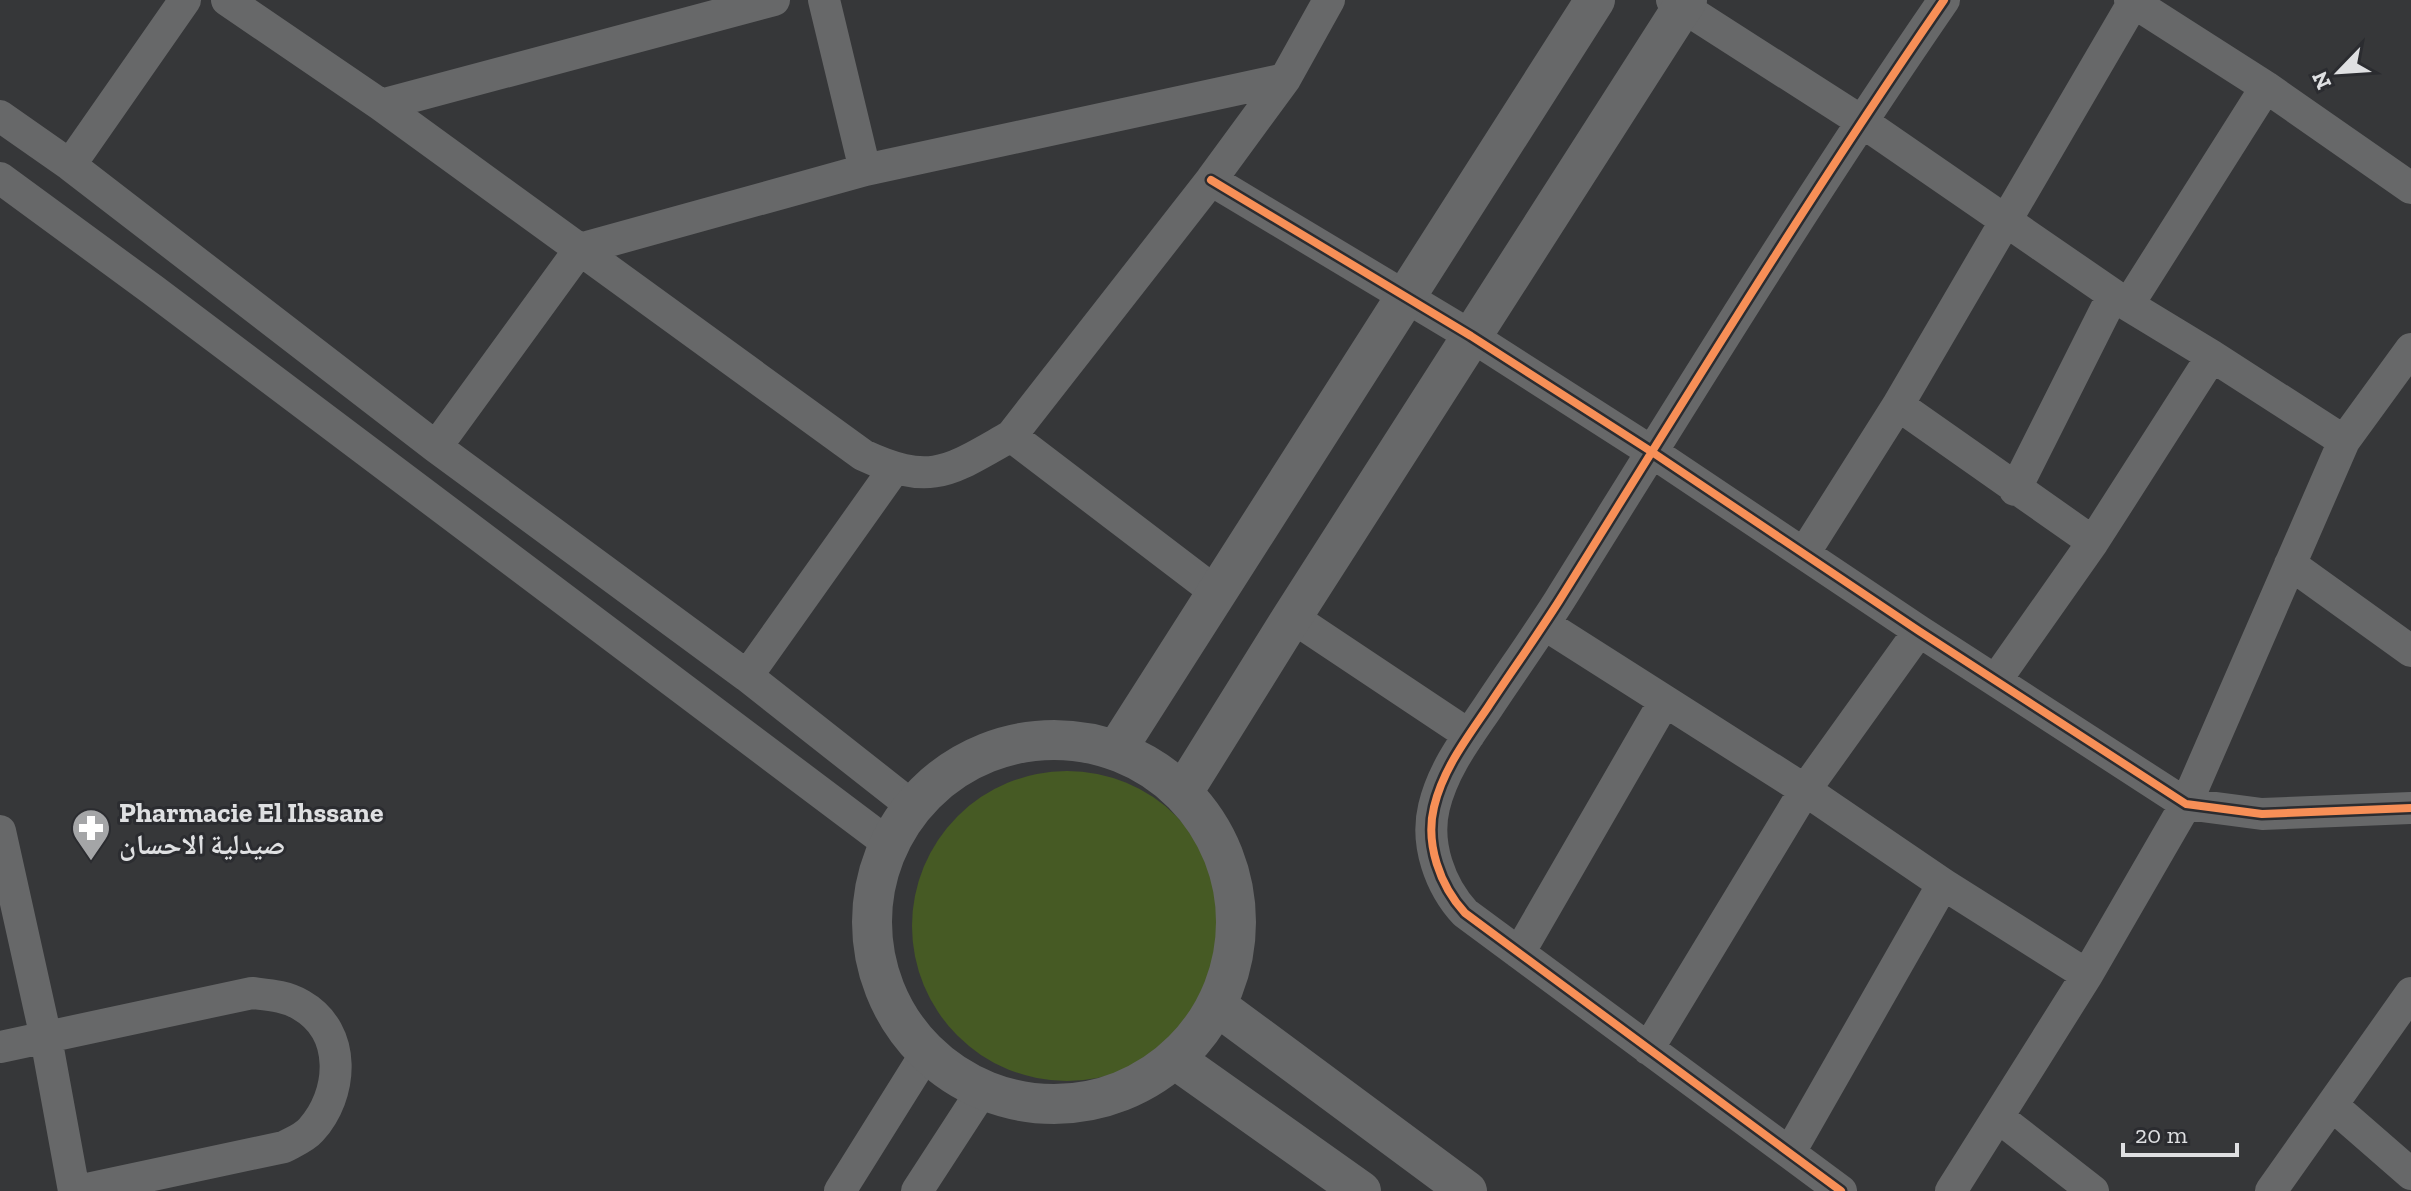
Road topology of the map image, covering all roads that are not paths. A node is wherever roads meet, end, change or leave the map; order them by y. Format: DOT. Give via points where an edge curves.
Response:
graph roads {
  1 [pos="185,0"];
  2 [pos="227,0"];
  3 [pos="774,0"];
  4 [pos="824,0"];
  5 [pos="1329,0"];
  6 [pos="1595,0"];
  7 [pos="1944,0"];
  8 [pos="2131,1"];
  9 [pos="1680,3"];
  10 [pos="1285,79"];
  11 [pos="2266,87"];
  12 [pos="381,105"];
  13 [pos="0,116"];
  14 [pos="1861,121"];
  15 [pos="70,165"];
  16 [pos="865,170"];
  17 [pos="0,178"];
  18 [pos="1211,180"];
  19 [pos="2411,188"];
  20 [pos="2006,221"];
  21 [pos="580,249"];
  22 [pos="1407,298"];
  23 [pos="2120,300"];
  24 [pos="1471,336"];
  25 [pos="2411,349"];
  26 [pos="2212,356"];
  27 [pos="2401,384"];
  28 [pos="1898,405"];
  29 [pos="1011,436"];
  30 [pos="2344,441"];
  31 [pos="436,447"];
  32 [pos="1652,452"];
  33 [pos="894,469"];
  34 [pos="2015,490"];
  35 [pos="2093,542"];
  36 [pos="1805,552"];
  37 [pos="2290,564"];
  38 [pos="1217,593"];
  39 [pos="1292,617"];
  40 [pos="1544,624"];
  41 [pos="1919,631"];
  42 [pos="2411,651"];
  43 [pos="747,676"];
  44 [pos="1996,680"];
  45 [pos="1664,702"];
  46 [pos="1469,735"];
  47 [pos="1117,749"];
  48 [pos="1805,790"];
  49 [pos="1183,792"];
  50 [pos="2186,804"];
  51 [pos="912,806"];
  52 [pos="2411,808"];
  53 [pos="0,831"];
  54 [pos="889,844"];
  55 [pos="1943,884"];
  56 [pos="1519,953"];
  57 [pos="2087,975"];
  58 [pos="2411,993"];
  59 [pos="1217,1006"];
  60 [pos="46,1038"];
  61 [pos="0,1047"];
  62 [pos="1648,1049"];
  63 [pos="925,1055"];
  64 [pos="1176,1060"];
  65 [pos="980,1094"];
  66 [pos="2333,1106"];
  67 [pos="1998,1117"];
  68 [pos="1790,1152"];
  69 [pos="2411,1174"];
  70 [pos="1345,1186"];
  71 [pos="76,1191"];
  72 [pos="840,1191"];
  73 [pos="917,1191"];
  74 [pos="1467,1191"];
  75 [pos="1841,1191"];
  76 [pos="1951,1191"];
  77 [pos="2093,1191"];
  78 [pos="2271,1191"];
  1 -- 15 [label="street"];
  2 -- 12 [label="street"];
  3 -- 12 [label="street"];
  4 -- 16 [label="street"];
  5 -- 10 [label="street"];
  6 -- 22 [label="street"];
  7 -- 14 [label="street"];
  8 -- 11 [label="street"];
  8 -- 20 [label="street"];
  9 -- 14 [label="street"];
  9 -- 24 [label="street"];
  10 -- 16 [label="street"];
  10 -- 18 [label="street"];
  11 -- 19 [label="street"];
  11 -- 23 [label="street"];
  12 -- 21 [label="street"];
  13 -- 15 [label="street"];
  14 -- 20 [label="street"];
  14 -- 32 [label="street"];
  15 -- 31 [label="street"];
  16 -- 21 [label="street"];
  17 -- 54 [label="street"];
  18 -- 22 [label="street"];
  18 -- 29 [label="street"];
  20 -- 23 [label="street"];
  20 -- 28 [label="street"];
  21 -- 31 [label="street"];
  21 -- 33 [label="street" via="863,455"];
  22 -- 24 [label="street"];
  22 -- 38 [label="street"];
  23 -- 26 [label="street"];
  23 -- 34 [label="street"];
  24 -- 32 [label="street"];
  24 -- 39 [label="street"];
  25 -- 27 [label="street"];
  26 -- 30 [label="street"];
  26 -- 35 [label="street"];
  27 -- 30 [label="street"];
  28 -- 34 [label="street"];
  28 -- 36 [label="street"];
  29 -- 33 [label="street" via="946,471"];
  29 -- 38 [label="street"];
  30 -- 37 [label="street"];
  31 -- 43 [label="street"];
  32 -- 36 [label="street"];
  32 -- 40 [label="street"];
  33 -- 43 [label="street"];
  34 -- 35 [label="street"];
  35 -- 44 [label="street"];
  36 -- 41 [label="street"];
  37 -- 42 [label="street"];
  37 -- 50 [label="street"];
  38 -- 47 [label="street"];
  39 -- 46 [label="street"];
  39 -- 49 [label="street"];
  40 -- 45 [label="street"];
  40 -- 46 [label="street"];
  41 -- 44 [label="street"];
  41 -- 48 [label="street"];
  43 -- 51 [label="street"];
  44 -- 50 [label="street"];
  45 -- 48 [label="street"];
  45 -- 56 [label="street"];
  46 -- 56 [label="street" via="1441,783 1433,810 1436,861 1455,902"];
  47 -- 49 [label="street"];
  47 -- 51 [label="street" via="1063,738 1013,742 966,760"];
  48 -- 55 [label="street"];
  48 -- 62 [label="street"];
  49 -- 59 [label="street" via="1211,829 1230,871 1237,917 1233,962"];
  50 -- 52 [label="street" via="2262,814"];
  50 -- 57 [label="street"];
  51 -- 54 [label="street"];
  53 -- 60 [label="street"];
  54 -- 63 [label="street" via="881,858 870,924 883,989"];
  55 -- 57 [label="street"];
  55 -- 68 [label="street"];
  56 -- 62 [label="street"];
  57 -- 67 [label="street"];
  58 -- 66 [label="street"];
  59 -- 64 [label="street"];
  59 -- 74 [label="street"];
  60 -- 61 [label="street"];
  60 -- 71 [label="street"];
  60 -- 71 [label="street" via="252,993 283,997 312,1013 329,1035 335,1055 337,1076 328,1105 308,1133 284,1147"];
  62 -- 68 [label="street"];
  63 -- 65 [label="street"];
  63 -- 72 [label="street"];
  64 -- 65 [label="street" via="1120,1094 1056,1106"];
  64 -- 70 [label="street"];
  65 -- 73 [label="street"];
  66 -- 69 [label="street"];
  66 -- 78 [label="street"];
  67 -- 76 [label="street"];
  67 -- 77 [label="street"];
  68 -- 75 [label="street"];
}
